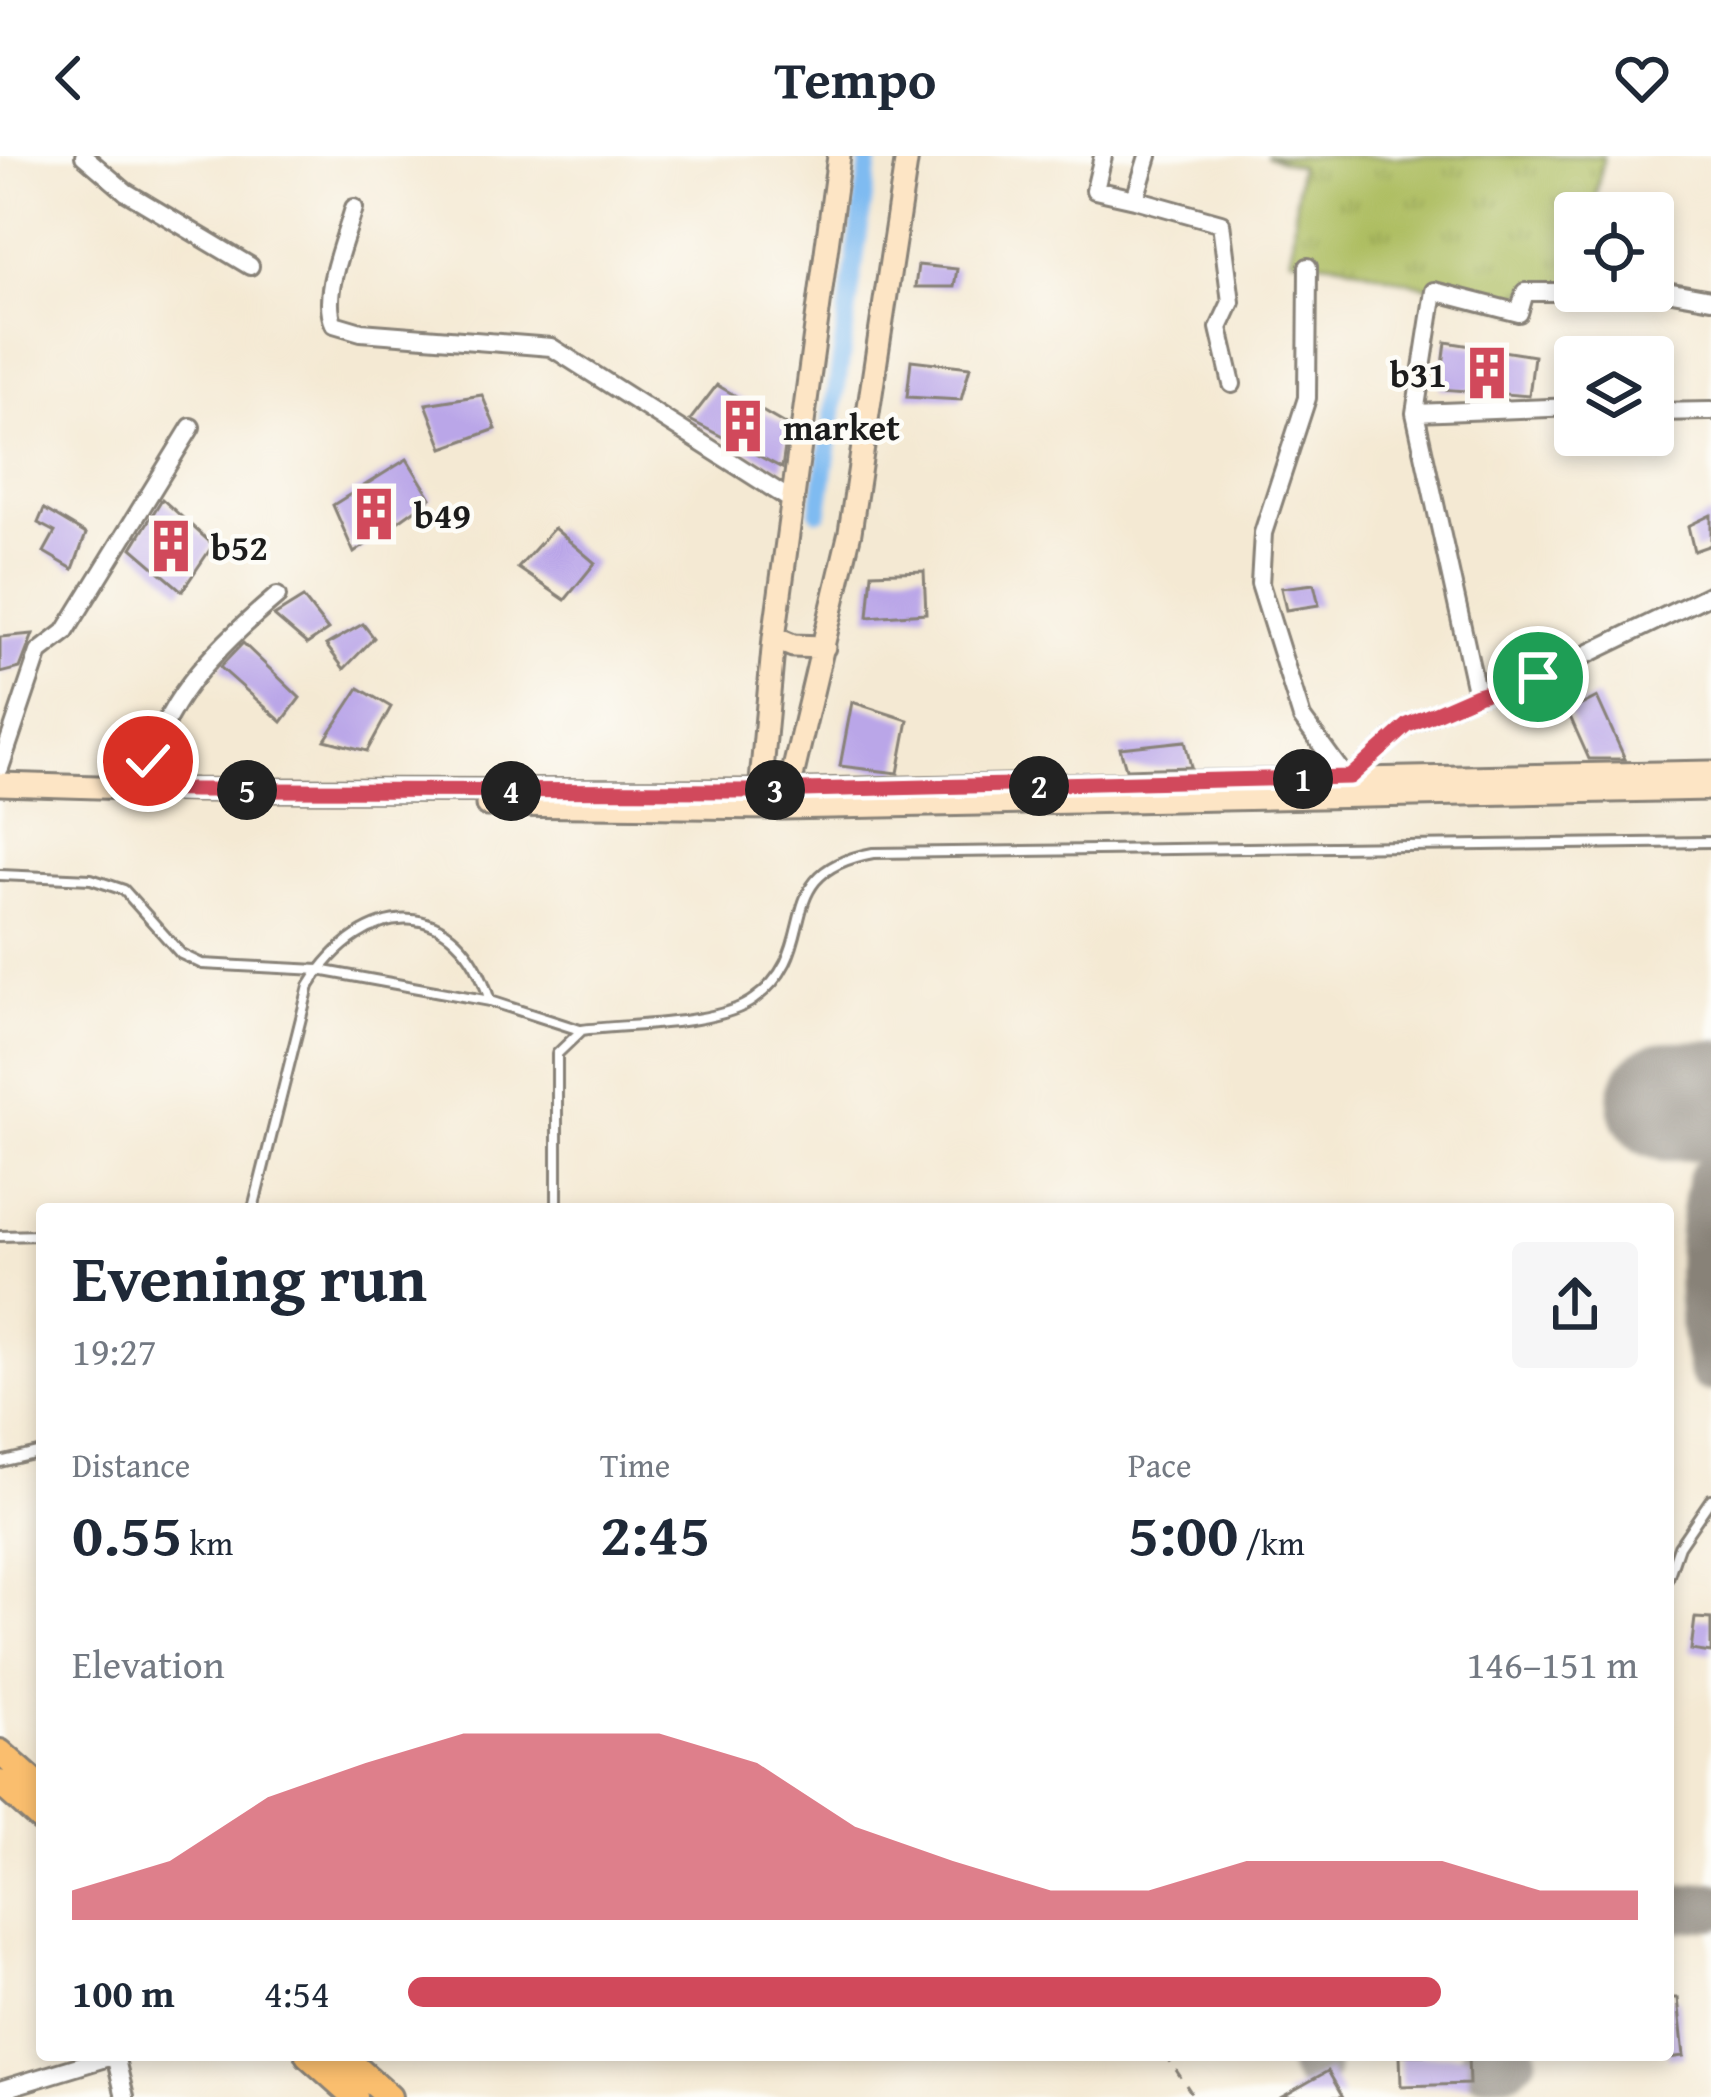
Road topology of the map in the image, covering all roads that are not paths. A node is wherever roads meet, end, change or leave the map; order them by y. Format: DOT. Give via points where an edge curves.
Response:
graph roads {
  1 [pos="84,156"];
  2 [pos="839,156"];
  3 [pos="907,156"];
  4 [pos="1103,156"];
  5 [pos="1148,156"];
  6 [pos="1135,199"];
  7 [pos="354,208"];
  8 [pos="250,266"];
  9 [pos="1308,267"];
  10 [pos="1711,299"];
  11 [pos="1232,384"];
  12 [pos="1554,408"];
  13 [pos="1711,411"];
  14 [pos="1674,412"];
  15 [pos="1415,413"];
  16 [pos="191,427"];
  17 [pos="791,500"];
  18 [pos="1711,594"];
  19 [pos="277,596"];
  20 [pos="774,638"];
  21 [pos="824,647"];
  22 [pos="1477,695"];
  23 [pos="0,768"];
  24 [pos="1711,773"];
  25 [pos="1348,777"];
  26 [pos="0,784"];
  27 [pos="143,789"];
  28 [pos="1711,789"];
  29 [pos="1190,791"];
  30 [pos="0,798"];
  31 [pos="787,799"];
  32 [pos="760,800"];
  33 [pos="1711,842"];
  34 [pos="0,874"];
  35 [pos="319,970"];
  36 [pos="490,1001"];
  37 [pos="582,1030"];
  38 [pos="255,1203"];
  39 [pos="557,1203"];
  40 [pos="36,1235"];
  41 [pos="0,1236"];
  42 [pos="36,1454"];
  43 [pos="0,1462"];
  44 [pos="1711,1499"];
  45 [pos="1674,1561"];
  46 [pos="0,1752"];
  47 [pos="0,1783"];
  48 [pos="36,1784"];
  49 [pos="36,1815"];
  50 [pos="95,2061"];
  51 [pos="116,2061"];
  52 [pos="315,2061"];
  53 [pos="349,2061"];
  54 [pos="0,2090"];
  55 [pos="125,2097"];
  56 [pos="355,2097"];
  57 [pos="389,2097"];
  1 -- 8 [label="street" via="125,192"];
  2 -- 17 [label="main road"];
  3 -- 21 [label="main road" via="873,401"];
  4 -- 6 [label="street" via="1095,190"];
  5 -- 6 [label="street"];
  6 -- 11 [label="street" via="1221,223 1231,302 1219,328"];
  7 -- 17 [label="street" via="330,311 334,324 551,347"];
  9 -- 25 [label="street" via="1307,398 1262,532 1260,584 1302,718"];
  10 -- 15 [label="street" via="1525,292 1519,313 1434,291"];
  12 -- 15 [label="street"];
  13 -- 14 [label="street"];
  15 -- 22 [label="street"];
  16 -- 23 [label="street" via="65,632 40,652"];
  17 -- 20 [label="main road"];
  18 -- 22 [label="street" via="1538,677"];
  19 -- 27 [label="street" via="169,709"];
  20 -- 21 [label="main road"];
  20 -- 32 [label="main road"];
  21 -- 31 [label="main road"];
  22 -- 25 [label="street" via="1408,725"];
  24 -- 25 [label="main road"];
  25 -- 29 [label="main road"];
  26 -- 27 [label="main road"];
  27 -- 32 [label="main road"];
  28 -- 29 [label="main road"];
  29 -- 31 [label="main road"];
  30 -- 32 [label="main road"];
  31 -- 32 [label="main road"];
  33 -- 37 [label="lane" via="873,853 819,871 790,961 753,1001 729,1013"];
  34 -- 35 [label="lane" via="91,879 124,890 181,954 202,964"];
  35 -- 36 [label="lane"];
  35 -- 36 [label="lane" via="387,921 436,922 481,972"];
  35 -- 38 [label="lane"];
  36 -- 37 [label="lane"];
  37 -- 39 [label="lane" via="557,1054"];
  40 -- 41 [label="lane"];
  42 -- 43 [label="lane"];
  44 -- 45 [label="lane"];
  46 -- 48 [label="main road"];
  47 -- 49 [label="main road"];
  50 -- 54 [label="street"];
  51 -- 55 [label="street"];
  52 -- 56 [label="main road"];
  53 -- 57 [label="main road"];
}
